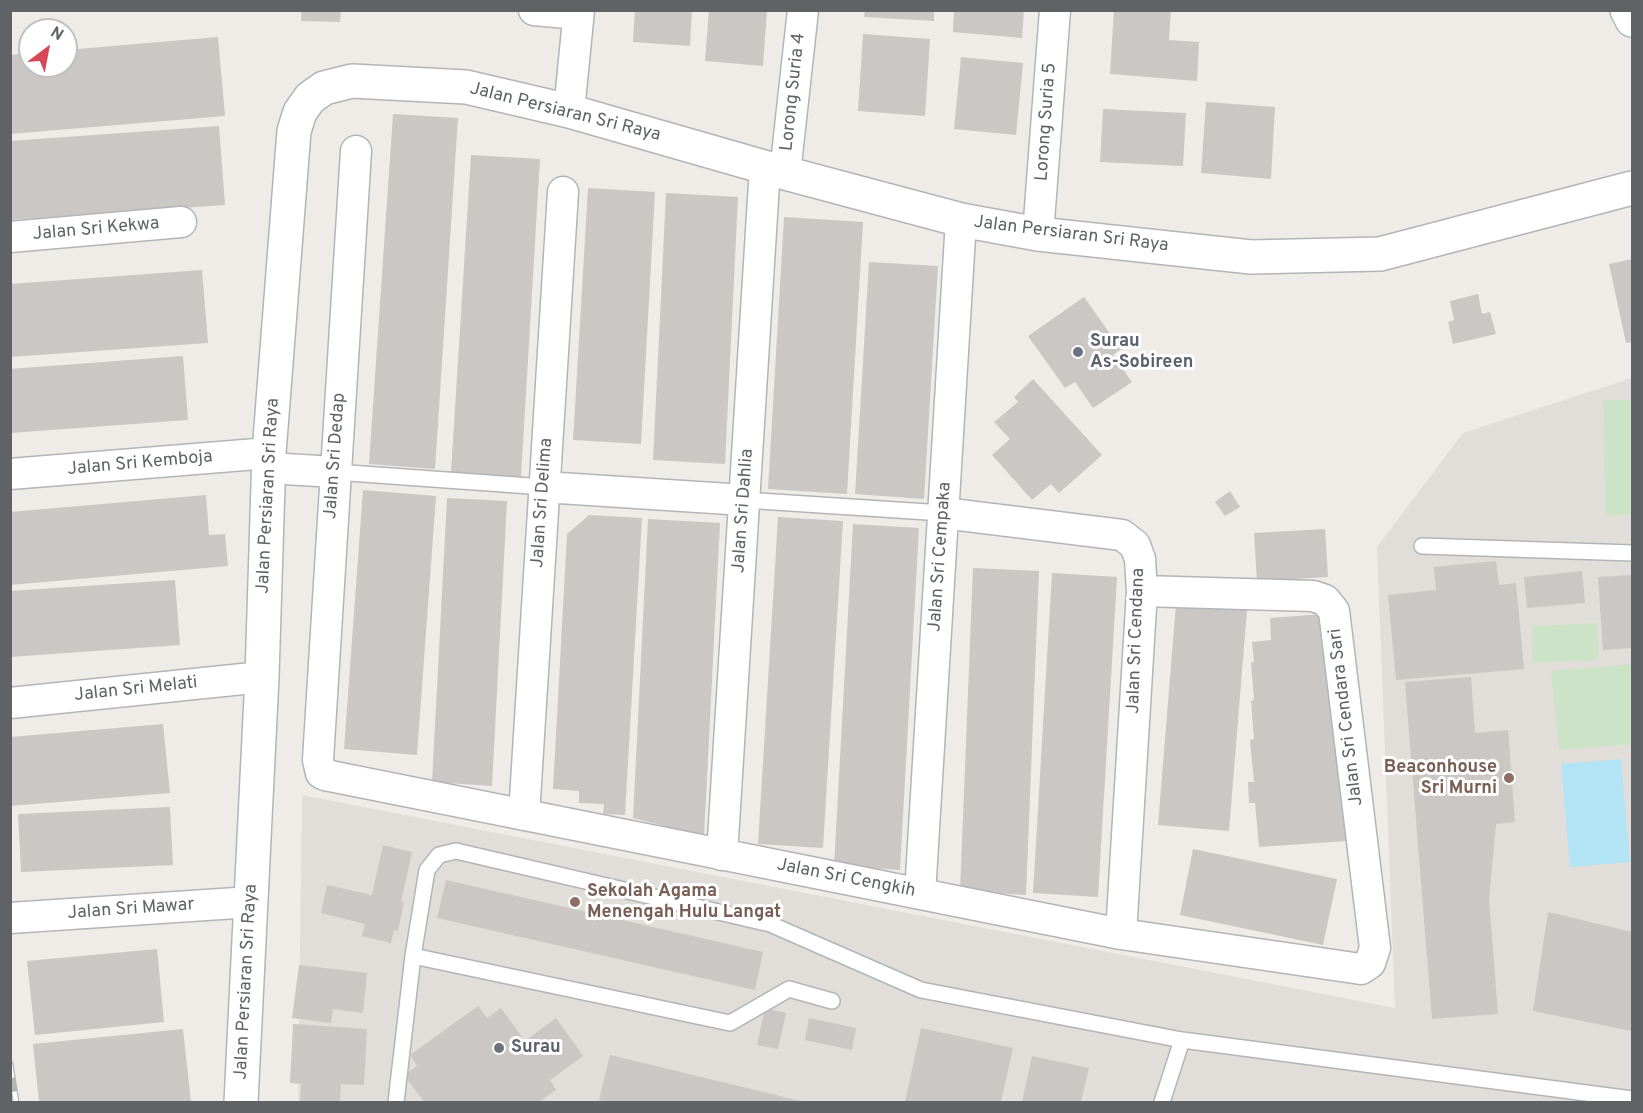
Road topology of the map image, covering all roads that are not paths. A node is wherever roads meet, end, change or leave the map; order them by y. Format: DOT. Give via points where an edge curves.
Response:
graph roads {
  1 [pos="534,10"];
  2 [pos="803,10"];
  3 [pos="1055,10"];
  4 [pos="1627,10"];
  5 [pos="578,12"];
  6 [pos="1632,20"];
  7 [pos="569,111"];
  8 [pos="356,151"];
  9 [pos="775,170"];
  10 [pos="1632,188"];
  11 [pos="563,192"];
  12 [pos="961,220"];
  13 [pos="181,222"];
  14 [pos="1038,234"];
  15 [pos="10,237"];
  16 [pos="269,461"];
  17 [pos="335,472"];
  18 [pos="10,474"];
  19 [pos="544,487"];
  20 [pos="744,500"];
  21 [pos="944,513"];
  22 [pos="1422,546"];
  23 [pos="1632,553"];
  24 [pos="1142,591"];
  25 [pos="262,677"];
  26 [pos="10,703"];
  27 [pos="318,760"];
  28 [pos="524,814"];
  29 [pos="722,855"];
  30 [pos="920,894"];
  31 [pos="251,902"];
  32 [pos="10,918"];
  33 [pos="1121,934"];
  34 [pos="1375,948"];
  35 [pos="413,956"];
  36 [pos="832,1002"];
  37 [pos="1182,1040"];
  38 [pos="1632,1099"];
  39 [pos="241,1102"];
  40 [pos="396,1102"];
  41 [pos="1161,1102"];
  1 -- 5 [label="street"];
  2 -- 9 [label="street, Lorong Suria 4"];
  3 -- 14 [label="street, Lorong Suria 5"];
  4 -- 6 [label="street"];
  5 -- 7 [label="street"];
  7 -- 9 [label="street, Jalan Persiaran Sri Raya"];
  7 -- 16 [label="street, Jalan Persiaran Sri Raya" via="466,87 352,81 324,88 310,98 294,131"];
  8 -- 17 [label="street, Jalan Sri Dedap"];
  9 -- 12 [label="street, Jalan Persiaran Sri Raya"];
  9 -- 20 [label="street, Jalan Sri Dahlia"];
  10 -- 14 [label="street, Jalan Persiaran Sri Raya" via="1380,254 1251,257"];
  11 -- 19 [label="street, Jalan Sri Delima"];
  12 -- 14 [label="street, Jalan Persiaran Sri Raya"];
  12 -- 21 [label="street, Jalan Sri Cempaka"];
  13 -- 15 [label="street, Jalan Sri Kekwa"];
  16 -- 17 [label="street, Jalan Sri Kemboja"];
  16 -- 18 [label="street, Jalan Sri Kemboja"];
  16 -- 25 [label="street, Jalan Persiaran Sri Raya"];
  17 -- 19 [label="lane"];
  17 -- 27 [label="street, Jalan Sri Dedap"];
  19 -- 20 [label="street"];
  19 -- 28 [label="street, Jalan Sri Delima"];
  20 -- 21 [label="lane"];
  20 -- 29 [label="street, Jalan Sri Dahlia"];
  21 -- 24 [label="street, Jalan Sri Cendana" via="1122,535 1135,545"];
  21 -- 30 [label="street, Jalan Sri Cempaka"];
  22 -- 23 [label="lane"];
  24 -- 33 [label="street, Jalan Sri Cendana"];
  24 -- 34 [label="street, Jalan Sri Cendara Sari" via="1313,596 1325,600 1334,611"];
  25 -- 26 [label="street, Jalan Sri Melati"];
  25 -- 31 [label="street, Jalan Persiaran Sri Raya"];
  27 -- 28 [label="street, Jalan Sri Cengkih" via="325,775"];
  28 -- 29 [label="street, Jalan Sri Cengkih"];
  29 -- 30 [label="street, Jalan Sri Cengkih"];
  30 -- 33 [label="street, Jalan Sri Cengkih"];
  31 -- 32 [label="street, Jalan Sri Mawar"];
  31 -- 39 [label="street, Jalan Persiaran Sri Raya"];
  33 -- 34 [label="street, Jalan Sri Cengkih" via="1361,969 1370,963"];
  35 -- 36 [label="lane" via="730,1023 789,989"];
  35 -- 37 [label="lane" via="427,870 439,855 456,851 770,924 921,990"];
  35 -- 40 [label="lane"];
  37 -- 38 [label="lane"];
  37 -- 41 [label="lane"];
}
